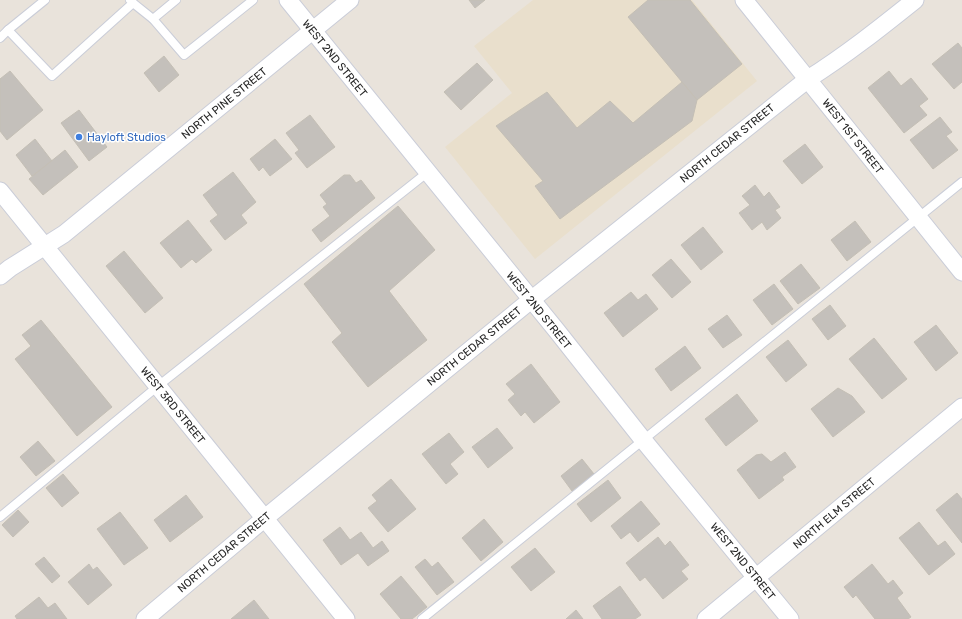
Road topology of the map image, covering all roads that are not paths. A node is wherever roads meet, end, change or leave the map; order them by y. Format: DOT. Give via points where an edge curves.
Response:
graph roads {
  1 [pos="45,0"];
  2 [pos="176,0"];
  3 [pos="253,0"];
  4 [pos="288,0"];
  5 [pos="350,0"];
  6 [pos="744,0"];
  7 [pos="915,0"];
  8 [pos="131,2"];
  9 [pos="153,19"];
  10 [pos="8,30"];
  11 [pos="313,30"];
  12 [pos="0,38"];
  13 [pos="808,78"];
  14 [pos="428,172"];
  15 [pos="962,182"];
  16 [pos="0,191"];
  17 [pos="918,218"];
  18 [pos="44,247"];
  19 [pos="962,272"];
  20 [pos="0,276"];
  21 [pos="531,300"];
  22 [pos="158,386"];
  23 [pos="962,407"];
  24 [pos="644,441"];
  25 [pos="0,517"];
  26 [pos="265,518"];
  27 [pos="757,577"];
  28 [pos="145,619"];
  29 [pos="346,619"];
  30 [pos="422,619"];
  31 [pos="706,619"];
  32 [pos="790,619"];
  1 -- 10 [label="lane"];
  2 -- 9 [label="lane"];
  3 -- 9 [label="lane" via="184,55"];
  4 -- 11 [label="street, WEST 2ND STREET"];
  5 -- 11 [label="street, NORTH PINE STREET"];
  6 -- 13 [label="street, WEST 1ST STREET"];
  7 -- 13 [label="street, NORTH CEDAR STREET" via="868,38"];
  8 -- 9 [label="lane"];
  8 -- 10 [label="lane" via="52,76"];
  10 -- 12 [label="lane"];
  11 -- 14 [label="street, WEST 2ND STREET"];
  11 -- 18 [label="street, NORTH PINE STREET" via="64,234"];
  13 -- 17 [label="street, WEST 1ST STREET"];
  13 -- 21 [label="street, NORTH CEDAR STREET"];
  14 -- 21 [label="street, WEST 2ND STREET"];
  14 -- 22 [label="lane"];
  15 -- 17 [label="lane"];
  16 -- 18 [label="street, WEST 3RD STREET"];
  17 -- 19 [label="street, WEST 1ST STREET"];
  17 -- 24 [label="lane"];
  18 -- 20 [label="street, NORTH PINE STREET"];
  18 -- 22 [label="street, WEST 3RD STREET"];
  21 -- 24 [label="street, WEST 2ND STREET"];
  21 -- 26 [label="street, NORTH CEDAR STREET"];
  22 -- 25 [label="lane"];
  22 -- 26 [label="street, WEST 3RD STREET"];
  23 -- 27 [label="street, NORTH ELM STREET"];
  24 -- 27 [label="street, WEST 2ND STREET"];
  24 -- 30 [label="lane"];
  26 -- 28 [label="street, NORTH CEDAR STREET"];
  26 -- 29 [label="street, WEST 3RD STREET"];
  27 -- 31 [label="street, NORTH ELM STREET"];
  27 -- 32 [label="street, WEST 2ND STREET"];
}
